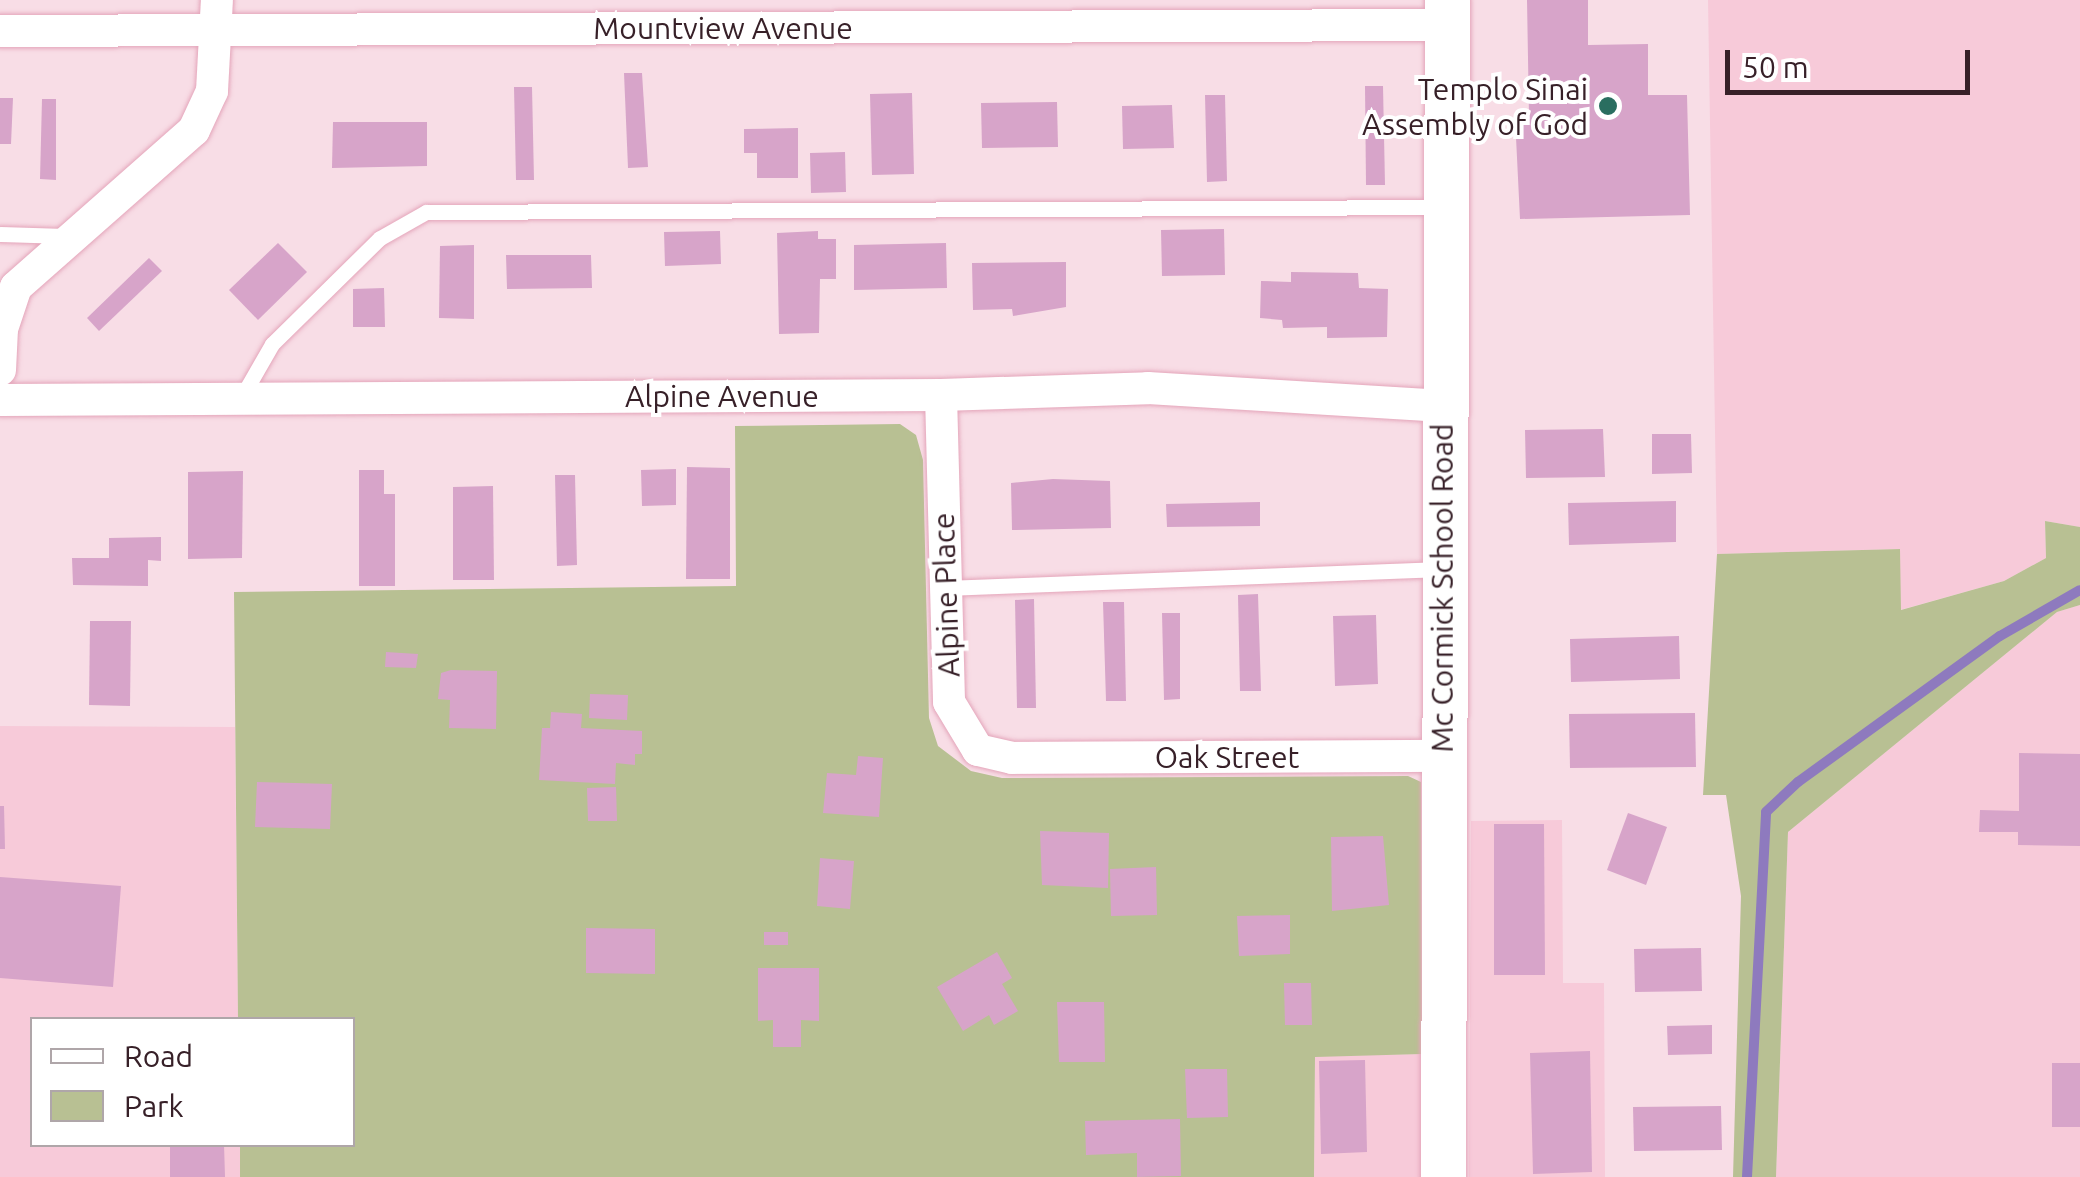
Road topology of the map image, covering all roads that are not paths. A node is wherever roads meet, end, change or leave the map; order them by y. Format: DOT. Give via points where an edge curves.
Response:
graph roads {
  1 [pos="1446,12"];
  2 [pos="217,15"];
  3 [pos="0,31"];
  4 [pos="1445,207"];
  5 [pos="0,234"];
  6 [pos="75,236"];
  7 [pos="0,370"];
  8 [pos="941,396"];
  9 [pos="241,398"];
  10 [pos="0,400"];
  11 [pos="1443,406"];
  12 [pos="1442,568"];
  13 [pos="946,588"];
  14 [pos="1441,756"];
  15 [pos="1012,758"];
  16 [pos="1443,1177"];
  1 -- 2 [label="street, Mountview Avenue"];
  1 -- 4 [label="street, Mc Cormick School Road"];
  2 -- 3 [label="street, Mountview Avenue"];
  2 -- 6 [label="street" via="212,91 194,130"];
  4 -- 9 [label="lane" via="426,212 380,238 272,344"];
  4 -- 11 [label="street, Mc Cormick School Road"];
  5 -- 6 [label="lane"];
  6 -- 7 [label="street" via="16,287 2,330"];
  8 -- 9 [label="street, Alpine Avenue"];
  8 -- 11 [label="street, Alpine Avenue" via="1148,388"];
  8 -- 13 [label="street, Alpine Place"];
  9 -- 10 [label="street, Alpine Avenue"];
  11 -- 12 [label="street, Mc Cormick School Road"];
  12 -- 13 [label="lane"];
  12 -- 14 [label="street, Mc Cormick School Road"];
  13 -- 15 [label="street, Alpine Place" via="949,702 956,724 978,750"];
  14 -- 15 [label="street, Oak Street"];
  14 -- 16 [label="street, Mc Cormick School Road"];
}
